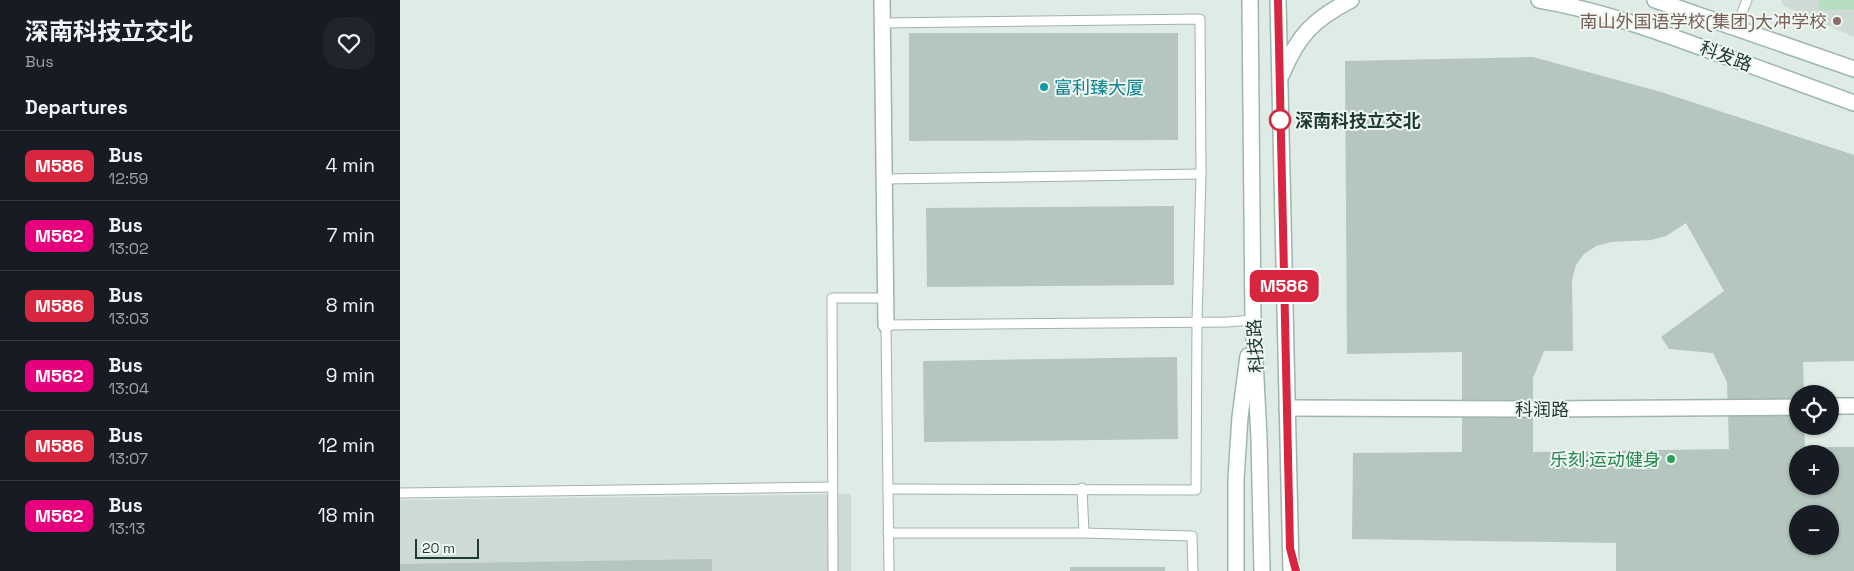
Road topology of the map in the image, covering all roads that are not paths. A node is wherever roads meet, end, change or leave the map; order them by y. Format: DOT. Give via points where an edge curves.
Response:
graph roads {
  1 [pos="882,0"];
  2 [pos="1250,0"];
  3 [pos="1278,0"];
  4 [pos="1351,0"];
  5 [pos="1539,0"];
  6 [pos="1655,0"];
  7 [pos="1747,0"];
  8 [pos="882,24"];
  9 [pos="1736,28"];
  10 [pos="1854,69"];
  11 [pos="1279,80"];
  12 [pos="1854,103"];
  13 [pos="1201,174"];
  14 [pos="884,179"];
  15 [pos="886,298"];
  16 [pos="1253,320"];
  17 [pos="1197,322"];
  18 [pos="886,325"];
  19 [pos="1839,406"];
  20 [pos="1854,406"];
  21 [pos="1789,407"];
  22 [pos="1286,408"];
  23 [pos="832,487"];
  24 [pos="1082,488"];
  25 [pos="888,490"];
  26 [pos="400,493"];
  27 [pos="888,533"];
  28 [pos="1084,533"];
  29 [pos="1290,548"];
  30 [pos="833,571"];
  31 [pos="889,571"];
  32 [pos="1193,571"];
  33 [pos="1236,571"];
  34 [pos="1262,571"];
  35 [pos="1291,571"];
  36 [pos="1296,571"];
  1 -- 8 [label="main road"];
  2 -- 16 [label="main road, 科技路"];
  3 -- 11 [label="main road, 科技路"];
  4 -- 11 [label="main road" via="1316,21 1301,38"];
  5 -- 12 [label="main road, 科发路" via="1582,9 1683,40"];
  6 -- 9 [label="main road, 科发路"];
  7 -- 9 [label="lane"];
  8 -- 13 [label="lane" via="1200,19"];
  8 -- 14 [label="main road"];
  9 -- 10 [label="main road, 科发路"];
  11 -- 22 [label="main road, 科技路"];
  13 -- 14 [label="lane"];
  13 -- 17 [label="lane"];
  14 -- 15 [label="main road"];
  15 -- 18 [label="main road"];
  15 -- 23 [label="lane" via="832,298"];
  16 -- 17 [label="lane"];
  16 -- 33 [label="main road" via="1239,434"];
  16 -- 34 [label="main road, 科技路"];
  17 -- 18 [label="lane"];
  17 -- 24 [label="lane" via="1196,490"];
  18 -- 25 [label="lane"];
  19 -- 20 [label="main road"];
  21 -- 22 [label="main road, 科润路"];
  22 -- 29 [label="main road, 科技路"];
  23 -- 26 [label="lane"];
  23 -- 30 [label="lane"];
  24 -- 25 [label="lane"];
  24 -- 28 [label="lane"];
  25 -- 27 [label="lane"];
  27 -- 28 [label="lane"];
  27 -- 31 [label="lane"];
  28 -- 32 [label="lane" via="1192,536"];
  29 -- 35 [label="main road, 科技路"];
  29 -- 36 [label="main road"];
}
